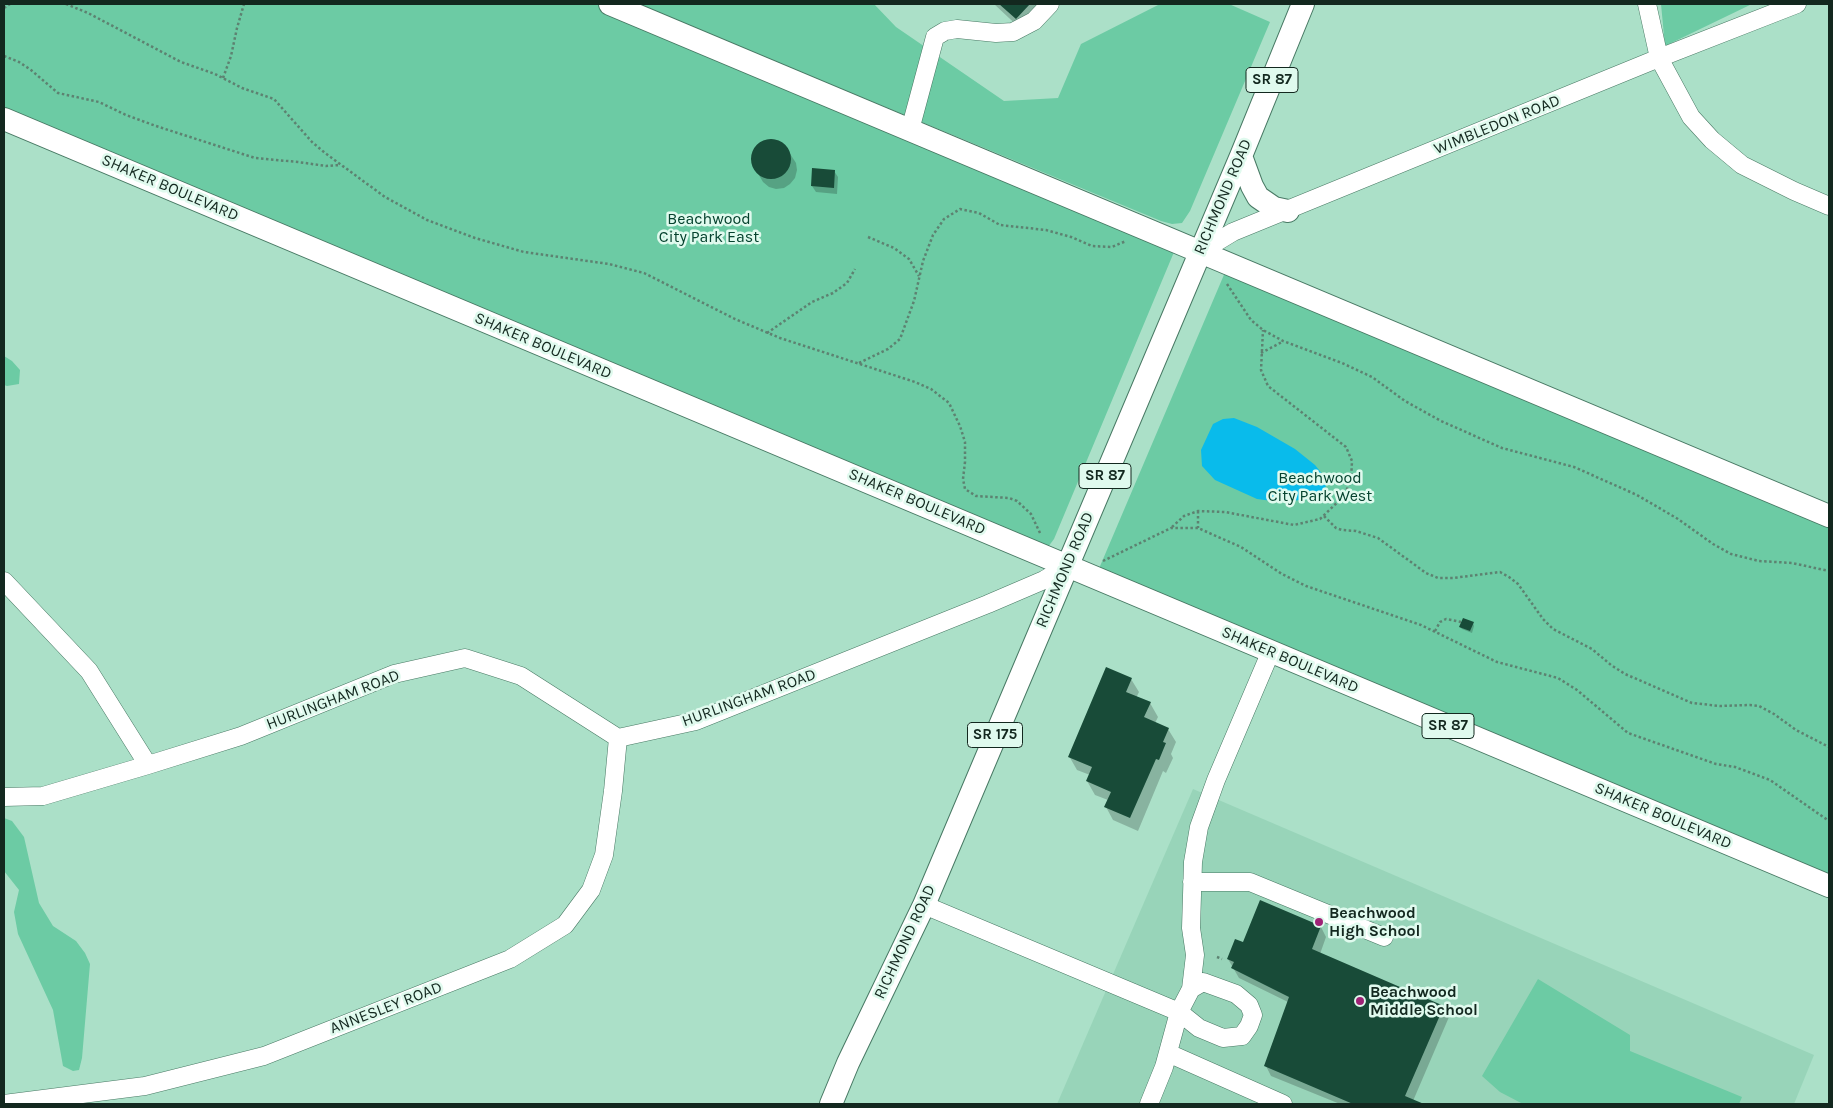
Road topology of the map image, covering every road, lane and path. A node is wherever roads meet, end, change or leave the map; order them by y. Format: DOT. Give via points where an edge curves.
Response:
graph roads {
  1 [pos="10,4"];
  2 [pos="66,4"];
  3 [pos="244,4"];
  4 [pos="610,4"];
  5 [pos="1050,4"];
  6 [pos="1303,4"];
  7 [pos="1647,4"];
  8 [pos="1797,4"];
  9 [pos="4,8"];
  10 [pos="4,56"];
  11 [pos="1659,58"];
  12 [pos="223,78"];
  13 [pos="4,118"];
  14 [pos="910,130"];
  15 [pos="1241,156"];
  16 [pos="341,165"];
  17 [pos="1829,206"];
  18 [pos="1288,210"];
  19 [pos="868,237"];
  20 [pos="1131,241"];
  21 [pos="1200,252"];
  22 [pos="855,269"];
  23 [pos="919,276"];
  24 [pos="1227,284"];
  25 [pos="1263,330"];
  26 [pos="767,333"];
  27 [pos="1283,342"];
  28 [pos="1261,353"];
  29 [pos="858,364"];
  30 [pos="1198,511"];
  31 [pos="1324,516"];
  32 [pos="1829,516"];
  33 [pos="1170,528"];
  34 [pos="1198,528"];
  35 [pos="1043,537"];
  36 [pos="1100,563"];
  37 [pos="1067,566"];
  38 [pos="1829,571"];
  39 [pos="4,581"];
  40 [pos="1461,622"];
  41 [pos="1435,631"];
  42 [pos="1271,652"];
  43 [pos="618,738"];
  44 [pos="1829,747"];
  45 [pos="148,766"];
  46 [pos="4,797"];
  47 [pos="1829,821"];
  48 [pos="1192,882"];
  49 [pos="1829,886"];
  50 [pos="924,905"];
  51 [pos="1384,937"];
  52 [pos="1217,957"];
  53 [pos="1222,960"];
  54 [pos="1191,989"];
  55 [pos="1179,1012"];
  56 [pos="1168,1053"];
  57 [pos="4,1104"];
  58 [pos="831,1104"];
  59 [pos="1149,1104"];
  60 [pos="1283,1104"];
  1 -- 9 [label="path"];
  2 -- 12 [label="path" via="168,56"];
  3 -- 12 [label="path"];
  4 -- 14 [label="main road"];
  5 -- 14 [label="street" via="1034,21 1013,32 957,29 936,37"];
  6 -- 15 [label="main road, RICHMOND ROAD / SR 87"];
  7 -- 11 [label="street"];
  8 -- 11 [label="street, WIMBLEDON ROAD"];
  10 -- 16 [label="path" via="32,70 58,92 99,102 156,126 255,158"];
  11 -- 17 [label="street" via="1691,117 1712,140 1742,165"];
  11 -- 18 [label="street, WIMBLEDON ROAD"];
  12 -- 16 [label="path" via="274,99 312,142"];
  13 -- 37 [label="main road, SHAKER BOULEVARD"];
  14 -- 21 [label="main road"];
  15 -- 18 [label="main road" via="1258,197 1274,208"];
  15 -- 21 [label="main road, RICHMOND ROAD / SR 87"];
  16 -- 26 [label="path" via="395,203 442,226 524,252 639,271"];
  18 -- 21 [label="street, WIMBLEDON ROAD" via="1233,232"];
  19 -- 23 [label="path" via="894,248 909,259"];
  20 -- 23 [label="path" via="1122,241 1112,247 1092,246 1046,230 1000,225 979,213 960,209 944,219 933,235"];
  21 -- 32 [label="main road"];
  21 -- 37 [label="main road, RICHMOND ROAD / SR 87"];
  22 -- 26 [label="path" via="847,283"];
  23 -- 29 [label="path" via="900,339 888,350"];
  24 -- 25 [label="path" via="1251,320"];
  25 -- 27 [label="path"];
  25 -- 28 [label="path"];
  26 -- 29 [label="path"];
  27 -- 28 [label="path"];
  27 -- 38 [label="path" via="1342,363 1441,421 1502,448 1574,467 1637,495 1731,554"];
  28 -- 31 [label="path" via="1260,370 1268,386 1346,446 1352,461 1351,481 1343,497"];
  29 -- 35 [label="path" via="915,382 944,398 953,408 965,442 965,489 976,496 1009,498 1021,504"];
  30 -- 31 [label="path" via="1225,512 1294,525"];
  30 -- 33 [label="path" via="1184,516"];
  30 -- 34 [label="path"];
  31 -- 44 [label="path" via="1336,528 1378,538 1438,578 1500,572 1518,584 1553,629 1592,649 1625,674 1692,703 1759,706"];
  33 -- 34 [label="path"];
  33 -- 36 [label="path"];
  34 -- 41 [label="path" via="1241,547 1306,586"];
  37 -- 42 [label="main road, SHAKER BOULEVARD / SR 87"];
  37 -- 43 [label="street, HURLINGHAM ROAD" via="1044,580 988,604 696,721"];
  37 -- 50 [label="main road, RICHMOND ROAD / SR 175"];
  39 -- 45 [label="street" via="89,671"];
  40 -- 41 [label="path" via="1446,619"];
  41 -- 47 [label="path" via="1497,662 1558,678 1628,732 1770,780"];
  42 -- 48 [label="street" via="1199,827"];
  42 -- 49 [label="main road, SHAKER BOULEVARD / SR 87"];
  43 -- 45 [label="street, HURLINGHAM ROAD" via="522,676 465,658 394,674 242,736"];
  43 -- 57 [label="street, ANNESLEY ROAD" via="604,855 592,890 565,925 510,960 264,1056 145,1086"];
  45 -- 46 [label="street, HURLINGHAM ROAD" via="43,796"];
  48 -- 51 [label="street" via="1250,882"];
  48 -- 54 [label="street" via="1191,928 1195,956"];
  50 -- 55 [label="street"];
  50 -- 58 [label="main road, RICHMOND ROAD / SR 175"];
  52 -- 53 [label="path"];
  54 -- 55 [label="street"];
  54 -- 55 [label="street" via="1203,982 1236,994 1249,1004 1253,1015 1249,1026 1242,1036 1223,1038 1199,1028"];
  55 -- 56 [label="street"];
  56 -- 59 [label="street"];
  56 -- 60 [label="street"];
}
